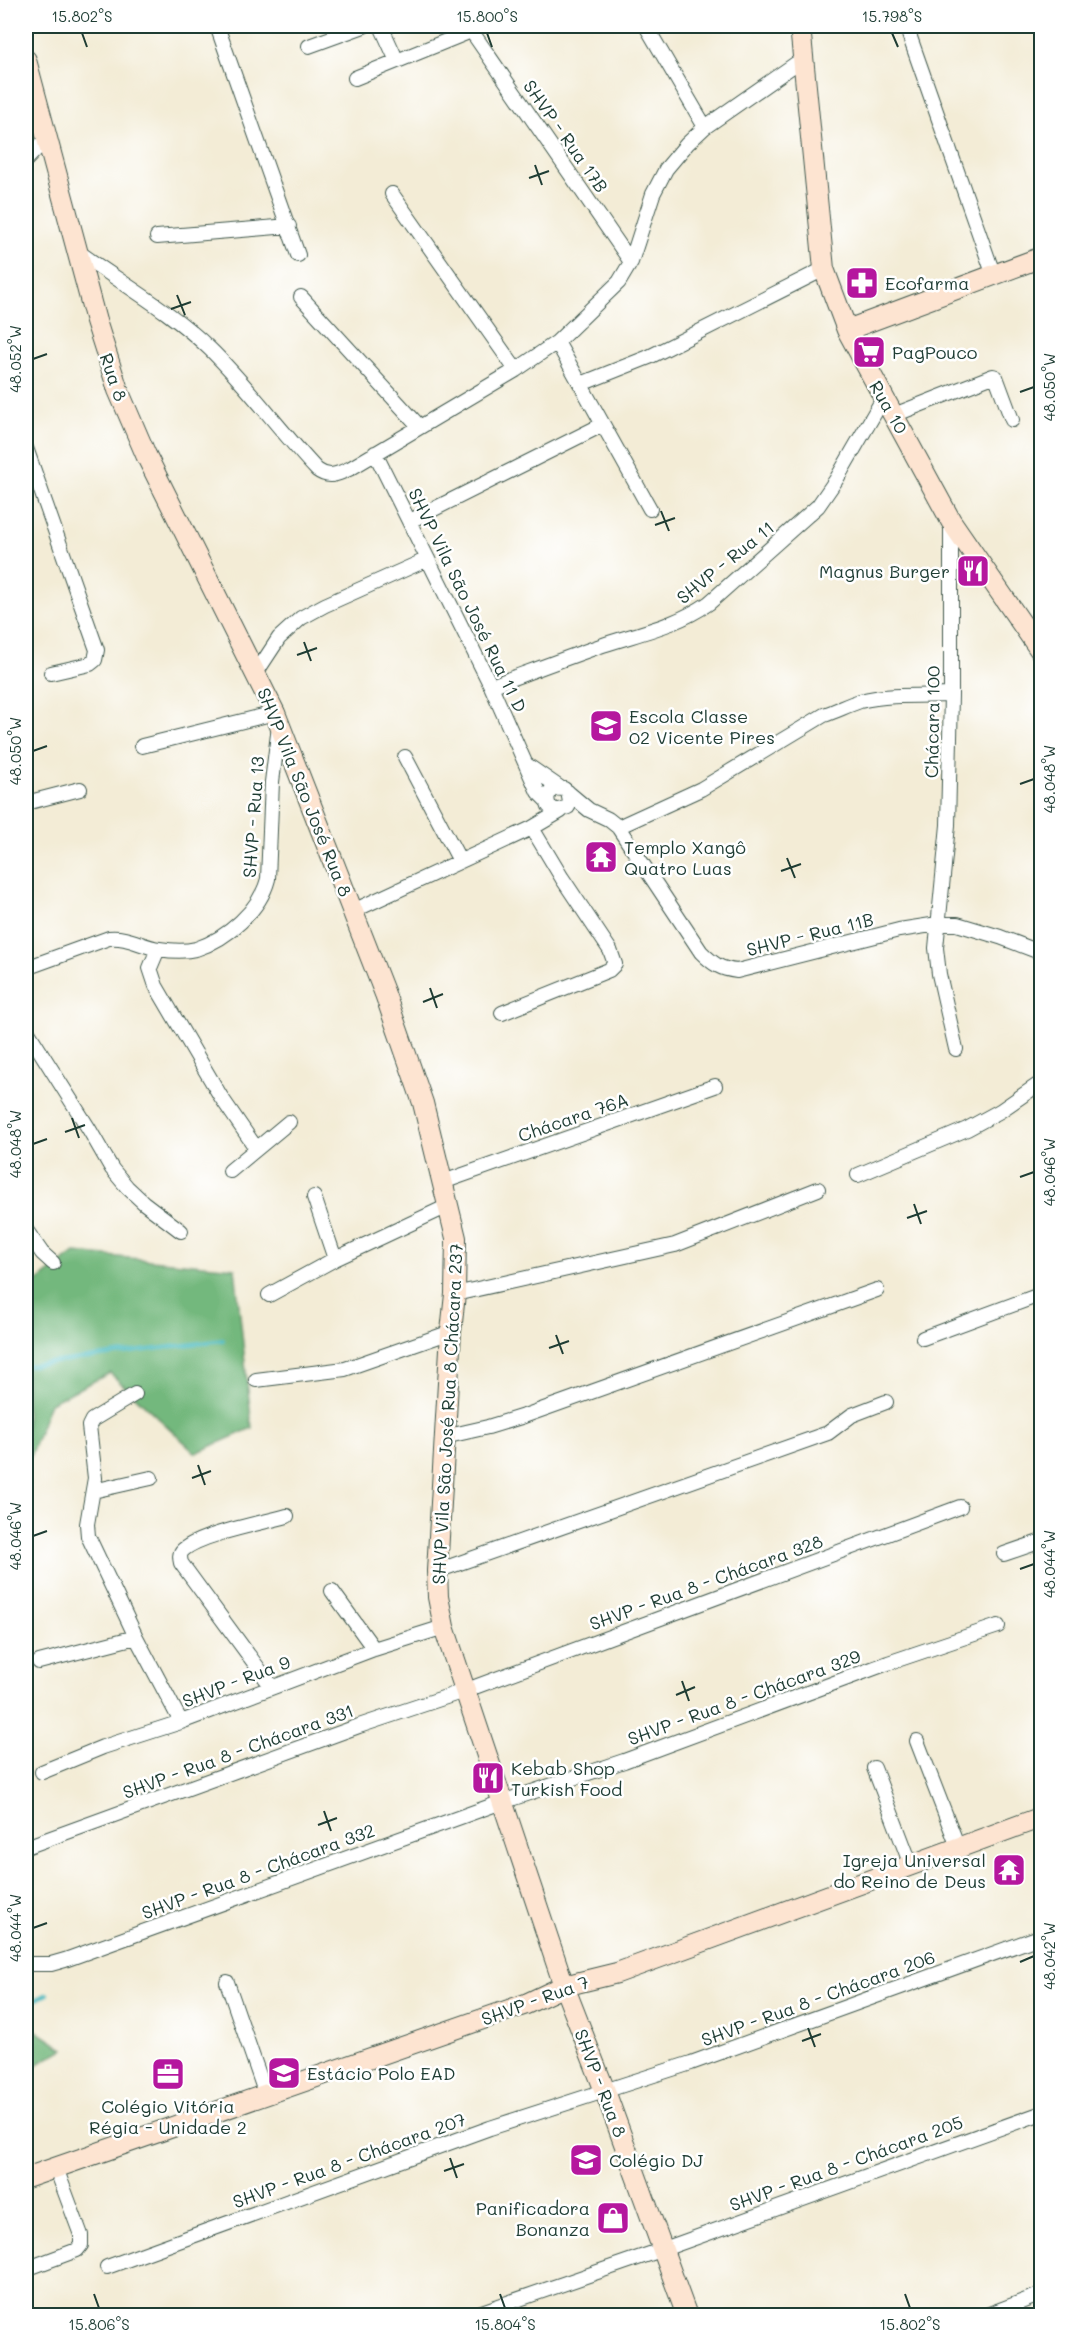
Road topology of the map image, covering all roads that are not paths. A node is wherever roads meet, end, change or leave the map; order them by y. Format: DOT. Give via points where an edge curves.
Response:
graph roads {
  1 [pos="217,26"];
  2 [pos="364,26"];
  3 [pos="381,26"];
  4 [pos="646,26"];
  5 [pos="800,26"];
  6 [pos="906,26"];
  7 [pos="470,28"];
  8 [pos="309,46"];
  9 [pos="804,58"];
  10 [pos="26,60"];
  11 [pos="397,61"];
  12 [pos="355,78"];
  13 [pos="705,127"];
  14 [pos="47,138"];
  15 [pos="26,160"];
  16 [pos="392,194"];
  17 [pos="289,226"];
  18 [pos="157,237"];
  19 [pos="77,251"];
  20 [pos="298,255"];
  21 [pos="1041,257"];
  22 [pos="631,262"];
  23 [pos="824,269"];
  24 [pos="993,273"];
  25 [pos="301,297"];
  26 [pos="847,330"];
  27 [pos="557,342"];
  28 [pos="516,370"];
  29 [pos="581,384"];
  30 [pos="884,397"];
  31 [pos="894,415"];
  32 [pos="1012,420"];
  33 [pos="602,425"];
  34 [pos="419,426"];
  35 [pos="26,448"];
  36 [pos="375,453"];
  37 [pos="650,509"];
  38 [pos="951,520"];
  39 [pos="410,521"];
  40 [pos="428,559"];
  41 [pos="1038,641"];
  42 [pos="51,673"];
  43 [pos="256,673"];
  44 [pos="491,686"];
  45 [pos="951,695"];
  46 [pos="277,719"];
  47 [pos="142,746"];
  48 [pos="405,756"];
  49 [pos="527,765"];
  50 [pos="80,789"];
  51 [pos="563,790"];
  52 [pos="26,803"];
  53 [pos="555,807"];
  54 [pos="589,810"];
  55 [pos="535,826"];
  56 [pos="618,827"];
  57 [pos="460,861"];
  58 [pos="353,911"];
  59 [pos="938,924"];
  60 [pos="158,949"];
  61 [pos="1041,953"];
  62 [pos="26,968"];
  63 [pos="502,1013"];
  64 [pos="26,1029"];
  65 [pos="956,1049"];
  66 [pos="1041,1082"];
  67 [pos="715,1086"];
  68 [pos="289,1122"];
  69 [pos="256,1148"];
  70 [pos="230,1171"];
  71 [pos="858,1175"];
  72 [pos="443,1182"];
  73 [pos="818,1189"];
  74 [pos="314,1197"];
  75 [pos="450,1205"];
  76 [pos="26,1230"];
  77 [pos="182,1230"];
  78 [pos="335,1259"];
  79 [pos="53,1263"];
  80 [pos="877,1290"];
  81 [pos="455,1294"];
  82 [pos="1041,1294"];
  83 [pos="269,1295"];
  84 [pos="451,1332"];
  85 [pos="923,1338"];
  86 [pos="256,1380"];
  87 [pos="135,1394"];
  88 [pos="886,1402"];
  89 [pos="444,1437"];
  90 [pos="151,1478"];
  91 [pos="93,1491"];
  92 [pos="960,1507"];
  93 [pos="286,1516"];
  94 [pos="1041,1541"];
  95 [pos="1004,1554"];
  96 [pos="437,1570"];
  97 [pos="332,1591"];
  98 [pos="998,1626"];
  99 [pos="444,1628"];
  100 [pos="136,1637"];
  101 [pos="374,1649"];
  102 [pos="39,1662"];
  103 [pos="272,1687"];
  104 [pos="464,1691"];
  105 [pos="181,1722"];
  106 [pos="917,1741"];
  107 [pos="874,1768"];
  108 [pos="42,1772"];
  109 [pos="502,1802"];
  110 [pos="1041,1817"];
  111 [pos="26,1847"];
  112 [pos="958,1847"];
  113 [pos="911,1864"];
  114 [pos="1041,1936"];
  115 [pos="26,1964"];
  116 [pos="227,1982"];
  117 [pos="564,1986"];
  118 [pos="605,2091"];
  119 [pos="266,2095"];
  120 [pos="1041,2112"];
  121 [pos="56,2168"];
  122 [pos="26,2178"];
  123 [pos="664,2249"];
  124 [pos="107,2267"];
  125 [pos="26,2269"];
  126 [pos="1041,2294"];
  127 [pos="470,2316"];
  128 [pos="687,2316"];
  129 [pos="984,2316"];
  1 -- 17 [label="street"];
  2 -- 8 [label="street"];
  3 -- 11 [label="street"];
  4 -- 13 [label="street"];
  5 -- 9 [label="street, Rua 10"];
  6 -- 24 [label="street"];
  7 -- 11 [label="street, SHVP - Rua 17B"];
  7 -- 22 [label="street, SHVP - Rua 17B"];
  9 -- 13 [label="street"];
  9 -- 23 [label="street, Rua 10"];
  10 -- 14 [label="street, Rua 8"];
  11 -- 12 [label="street, SHVP - Rua 17B"];
  13 -- 22 [label="street" via="666,169 653,194"];
  14 -- 15 [label="street"];
  14 -- 19 [label="street, Rua 8"];
  16 -- 28 [label="street"];
  17 -- 18 [label="street"];
  17 -- 20 [label="street"];
  19 -- 36 [label="street" via="209,348 320,472 335,475"];
  19 -- 43 [label="street, Rua 8" via="99,333 130,420"];
  21 -- 24 [label="street"];
  22 -- 27 [label="street" via="619,282"];
  23 -- 26 [label="street, Rua 10"];
  23 -- 29 [label="street" via="649,357"];
  24 -- 26 [label="street"];
  25 -- 34 [label="street"];
  26 -- 30 [label="street, Rua 10"];
  27 -- 28 [label="street"];
  27 -- 29 [label="street"];
  28 -- 34 [label="street"];
  29 -- 33 [label="street"];
  30 -- 31 [label="street, Rua 10"];
  30 -- 44 [label="street, SHVP - Rua 11" via="818,506 709,603 669,626 603,645"];
  31 -- 32 [label="street" via="993,376"];
  31 -- 38 [label="street, Rua 10"];
  33 -- 37 [label="street"];
  33 -- 39 [label="street"];
  34 -- 36 [label="street"];
  35 -- 42 [label="street" via="97,650 90,664"];
  36 -- 39 [label="street, SHVP Vila São José Rua 11 D"];
  38 -- 41 [label="street, Rua 10"];
  38 -- 45 [label="street, Chácara 100"];
  39 -- 40 [label="street, SHVP Vila São José Rua 11 D"];
  40 -- 43 [label="street" via="301,618 279,638"];
  40 -- 44 [label="street, SHVP Vila São José Rua 11 D"];
  43 -- 46 [label="street, SHVP Vila São José Rua 8"];
  44 -- 49 [label="street, SHVP Vila São José Rua 11 D"];
  45 -- 56 [label="street" via="861,701 846,706 701,789"];
  45 -- 59 [label="street, Chácara 100" via="948,825"];
  46 -- 47 [label="street"];
  46 -- 58 [label="street, SHVP Vila São José Rua 8"];
  46 -- 60 [label="street, SHVP - Rua 13" via="265,892 247,915 212,942 183,951"];
  48 -- 57 [label="street"];
  49 -- 51 [label="street, SHVP - Rua 11B"];
  49 -- 53 [label="street, SHVP Vila São José Rua 11 D" via="538,792"];
  50 -- 52 [label="street"];
  51 -- 53 [label="street" via="570,802"];
  51 -- 53 [label="street" via="549,792"];
  51 -- 54 [label="street, SHVP - Rua 11B"];
  53 -- 54 [label="street, SHVP - Rua 11B"];
  53 -- 55 [label="street"];
  54 -- 56 [label="street, SHVP - Rua 11B"];
  55 -- 57 [label="street"];
  55 -- 63 [label="street" via="562,878 615,962 609,970"];
  56 -- 59 [label="street, SHVP - Rua 11B" via="701,952 724,970 737,971"];
  57 -- 58 [label="street"];
  58 -- 72 [label="street, SHVP Vila São José Rua 8 Chácara 237" via="423,1103"];
  59 -- 61 [label="street, SHVP - Rua 11B" via="957,924"];
  59 -- 65 [label="street, Chácara 100" via="939,974"];
  60 -- 62 [label="street, SHVP - Rua 13" via="123,937 109,938"];
  60 -- 69 [label="street" via="150,968 156,986"];
  64 -- 77 [label="street" via="112,1169 144,1203"];
  66 -- 71 [label="street" via="967,1130"];
  67 -- 72 [label="street, Chácara 76A"];
  68 -- 69 [label="street"];
  69 -- 70 [label="street"];
  72 -- 75 [label="street, SHVP Vila São José Rua 8 Chácara 237"];
  73 -- 81 [label="street" via="675,1245"];
  74 -- 78 [label="street"];
  75 -- 78 [label="street"];
  75 -- 81 [label="street, SHVP Vila São José Rua 8 Chácara 237" via="456,1238"];
  76 -- 79 [label="street"];
  78 -- 83 [label="street"];
  80 -- 89 [label="street" via="524,1416"];
  81 -- 84 [label="street, SHVP Vila São José Rua 8 Chácara 237"];
  82 -- 85 [label="street"];
  84 -- 86 [label="street" via="345,1370"];
  84 -- 89 [label="street, SHVP Vila São José Rua 8 Chácara 237"];
  87 -- 91 [label="street" via="92,1420 89,1426"];
  88 -- 96 [label="street" via="852,1415 828,1433"];
  89 -- 96 [label="street, SHVP Vila São José Rua 8 Chácara 237"];
  90 -- 91 [label="street"];
  91 -- 100 [label="street" via="88,1536"];
  92 -- 104 [label="street, SHVP - Rua 8 - Chácara 328"];
  93 -- 103 [label="street" via="204,1539 183,1550 180,1557 203,1596"];
  94 -- 95 [label="street"];
  96 -- 99 [label="street, SHVP Vila São José Rua 8 Chácara 237"];
  97 -- 101 [label="street"];
  98 -- 109 [label="street, SHVP - Rua 8 - Chácara 329"];
  99 -- 101 [label="street, SHVP - Rua 9"];
  99 -- 104 [label="street, SHVP Vila São José Rua 8 Chácara 237"];
  100 -- 102 [label="street"];
  100 -- 105 [label="street"];
  101 -- 103 [label="street, SHVP - Rua 9"];
  103 -- 105 [label="street, SHVP - Rua 9"];
  104 -- 109 [label="street, SHVP Vila São José Rua 8 Chácara 237"];
  104 -- 111 [label="street, SHVP - Rua 8 - Chácara 331"];
  105 -- 108 [label="street, SHVP - Rua 9"];
  106 -- 112 [label="street"];
  107 -- 113 [label="street"];
  109 -- 115 [label="street, SHVP - Rua 8 - Chácara 332" via="65,1960"];
  109 -- 117 [label="street, SHVP Vila São José Rua 8 Chácara 237"];
  110 -- 112 [label="street, SHVP - Rua 7"];
  112 -- 113 [label="street, SHVP - Rua 7"];
  113 -- 117 [label="street, SHVP - Rua 7" via="617,1973"];
  114 -- 118 [label="street, SHVP - Rua 8 - Chácara 206"];
  116 -- 119 [label="street"];
  117 -- 118 [label="street, SHVP - Rua 8"];
  117 -- 119 [label="street, SHVP - Rua 7" via="526,2004"];
  118 -- 123 [label="street, SHVP - Rua 8"];
  118 -- 124 [label="street, SHVP - Rua 8 - Chácara 207" via="489,2128"];
  119 -- 121 [label="street, SHVP - Rua 7"];
  120 -- 123 [label="street, SHVP - Rua 8 - Chácara 205"];
  121 -- 122 [label="street, SHVP - Rua 7"];
  121 -- 125 [label="street" via="81,2235 81,2245"];
  123 -- 127 [label="street, SHVP - Rua 8 - Chácara 205"];
  123 -- 128 [label="street, SHVP - Rua 8"];
  126 -- 129 [label="street"];
}
